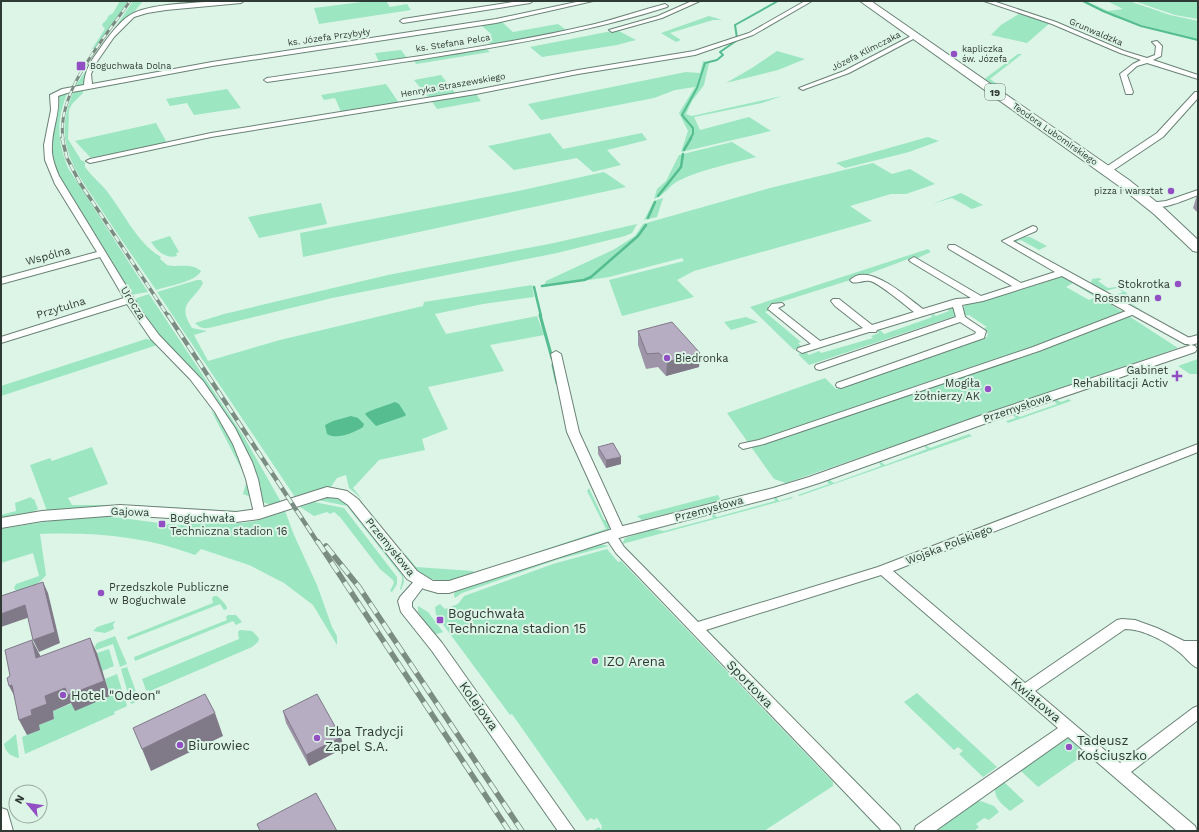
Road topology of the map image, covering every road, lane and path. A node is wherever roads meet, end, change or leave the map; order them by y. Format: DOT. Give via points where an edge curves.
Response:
graph roads {
  1 [pos="241,1"];
  2 [pos="530,1"];
  3 [pos="590,1"];
  4 [pos="697,1"];
  5 [pos="809,1"];
  6 [pos="865,1"];
  7 [pos="987,1"];
  8 [pos="665,6"];
  9 [pos="641,14"];
  10 [pos="653,19"];
  11 [pos="403,21"];
  12 [pos="605,32"];
  13 [pos="915,36"];
  14 [pos="1155,42"];
  15 [pos="509,50"];
  16 [pos="1148,61"];
  17 [pos="1198,77"];
  18 [pos="328,78"];
  19 [pos="267,80"];
  20 [pos="88,86"];
  21 [pos="803,88"];
  22 [pos="71,90"];
  23 [pos="1129,92"];
  24 [pos="1198,94"];
  25 [pos="90,161"];
  26 [pos="1106,171"];
  27 [pos="1198,192"];
  28 [pos="1152,205"];
  29 [pos="1033,229"];
  30 [pos="952,247"];
  31 [pos="1198,248"];
  32 [pos="101,254"];
  33 [pos="914,260"];
  34 [pos="1064,272"];
  35 [pos="855,280"];
  36 [pos="1,281"];
  37 [pos="1020,286"];
  38 [pos="980,299"];
  39 [pos="129,300"];
  40 [pos="836,301"];
  41 [pos="956,302"];
  42 [pos="779,305"];
  43 [pos="1134,311"];
  44 [pos="922,313"];
  45 [pos="962,318"];
  46 [pos="872,330"];
  47 [pos="1,340"];
  48 [pos="818,346"];
  49 [pos="1195,346"];
  50 [pos="802,350"];
  51 [pos="556,354"];
  52 [pos="820,367"];
  53 [pos="841,385"];
  54 [pos="743,446"];
  55 [pos="1198,448"];
  56 [pos="259,514"];
  57 [pos="1,523"];
  58 [pos="615,534"];
  59 [pos="883,570"];
  60 [pos="421,582"];
  61 [pos="696,628"];
  62 [pos="1182,646"];
  63 [pos="1198,646"];
  64 [pos="1198,662"];
  65 [pos="1025,691"];
  66 [pos="1198,712"];
  67 [pos="1069,728"];
  68 [pos="1119,772"];
  69 [pos="1,815"];
  70 [pos="5,831"];
  71 [pos="567,831"];
  72 [pos="894,831"];
  73 [pos="922,831"];
  74 [pos="1189,831"];
  1 -- 20 [label="street" via="166,8 132,16 112,36 93,63 88,74"];
  2 -- 11 [label="street"];
  3 -- 20 [label="street, ks. Józefa Przybyły" via="496,21 224,62"];
  4 -- 10 [label="street"];
  5 -- 25 [label="street, Henryka Straszewskiego" via="751,34 695,53 211,135"];
  6 -- 13 [label="highway, Teodora Lubomirskiego / 19"];
  7 -- 16 [label="street, Grunwaldzka" via="1054,23 1105,46"];
  8 -- 9 [label="street, ks. Stefana Pelca"];
  9 -- 10 [label="street"];
  9 -- 19 [label="street, ks. Stefana Pelca" via="571,32"];
  10 -- 12 [label="street"];
  13 -- 21 [label="street, Józefa Klimczaka" via="861,66 830,80"];
  13 -- 26 [label="highway, Teodora Lubomirskiego / 19"];
  14 -- 16 [label="street" via="1159,46 1158,56"];
  15 -- 18 [label="street, ks. Stefana Pelca"];
  16 -- 17 [label="street, Grunwaldzka"];
  16 -- 23 [label="street" via="1135,65 1123,74"];
  20 -- 22 [label="street, ks. Józefa Przybyły"];
  22 -- 32 [label="street, Urocza" via="54,95 56,109 48,138 48,152 53,171"];
  24 -- 26 [label="street" via="1160,135"];
  26 -- 28 [label="highway, Teodora Lubomirskiego / 19"];
  27 -- 28 [label="street" via="1167,203"];
  28 -- 31 [label="highway, Teodora Lubomirskiego / 19"];
  29 -- 34 [label="street" via="1006,241"];
  30 -- 37 [label="street"];
  32 -- 36 [label="street, Wspólna"];
  32 -- 39 [label="street, Urocza"];
  33 -- 38 [label="street"];
  34 -- 37 [label="street"];
  34 -- 43 [label="street"];
  35 -- 44 [label="street" via="862,277 875,279"];
  37 -- 38 [label="street"];
  38 -- 41 [label="street"];
  39 -- 47 [label="street, Przytulna"];
  39 -- 56 [label="street, Urocza" via="154,336 199,382 218,408 250,469"];
  40 -- 46 [label="street"];
  41 -- 44 [label="street"];
  41 -- 45 [label="street"];
  42 -- 48 [label="street" via="773,310"];
  43 -- 49 [label="street"];
  43 -- 54 [label="street" via="1036,349 762,442"];
  44 -- 46 [label="street"];
  45 -- 52 [label="street"];
  45 -- 53 [label="street" via="981,331 980,336"];
  46 -- 48 [label="street"];
  48 -- 50 [label="street"];
  49 -- 58 [label="street, Przemysłowa" via="814,480"];
  51 -- 58 [label="street, Sportowa" via="573,432"];
  55 -- 59 [label="street, Wojska Polskiego"];
  56 -- 57 [label="street, Gajowa" via="236,517 120,510 42,516"];
  56 -- 60 [label="street, Przemysłowa" via="320,493 342,494 354,502 412,575"];
  58 -- 60 [label="street, Przemysłowa" via="456,586 442,588"];
  58 -- 61 [label="street, Sportowa" via="620,550"];
  59 -- 61 [label="street, Wojska Polskiego"];
  59 -- 65 [label="street, Kwiatowa"];
  60 -- 71 [label="street, Kolejowa" via="405,601 406,608 437,647"];
  61 -- 72 [label="street, Sportowa"];
  62 -- 63 [label="street"];
  62 -- 64 [label="street"];
  62 -- 65 [label="street" via="1137,625 1122,624"];
  65 -- 67 [label="street, Kwiatowa"];
  66 -- 68 [label="street"];
  67 -- 68 [label="street, Kwiatowa"];
  67 -- 73 [label="street"];
  68 -- 74 [label="street, Kwiatowa"];
  69 -- 70 [label="street"];
}
